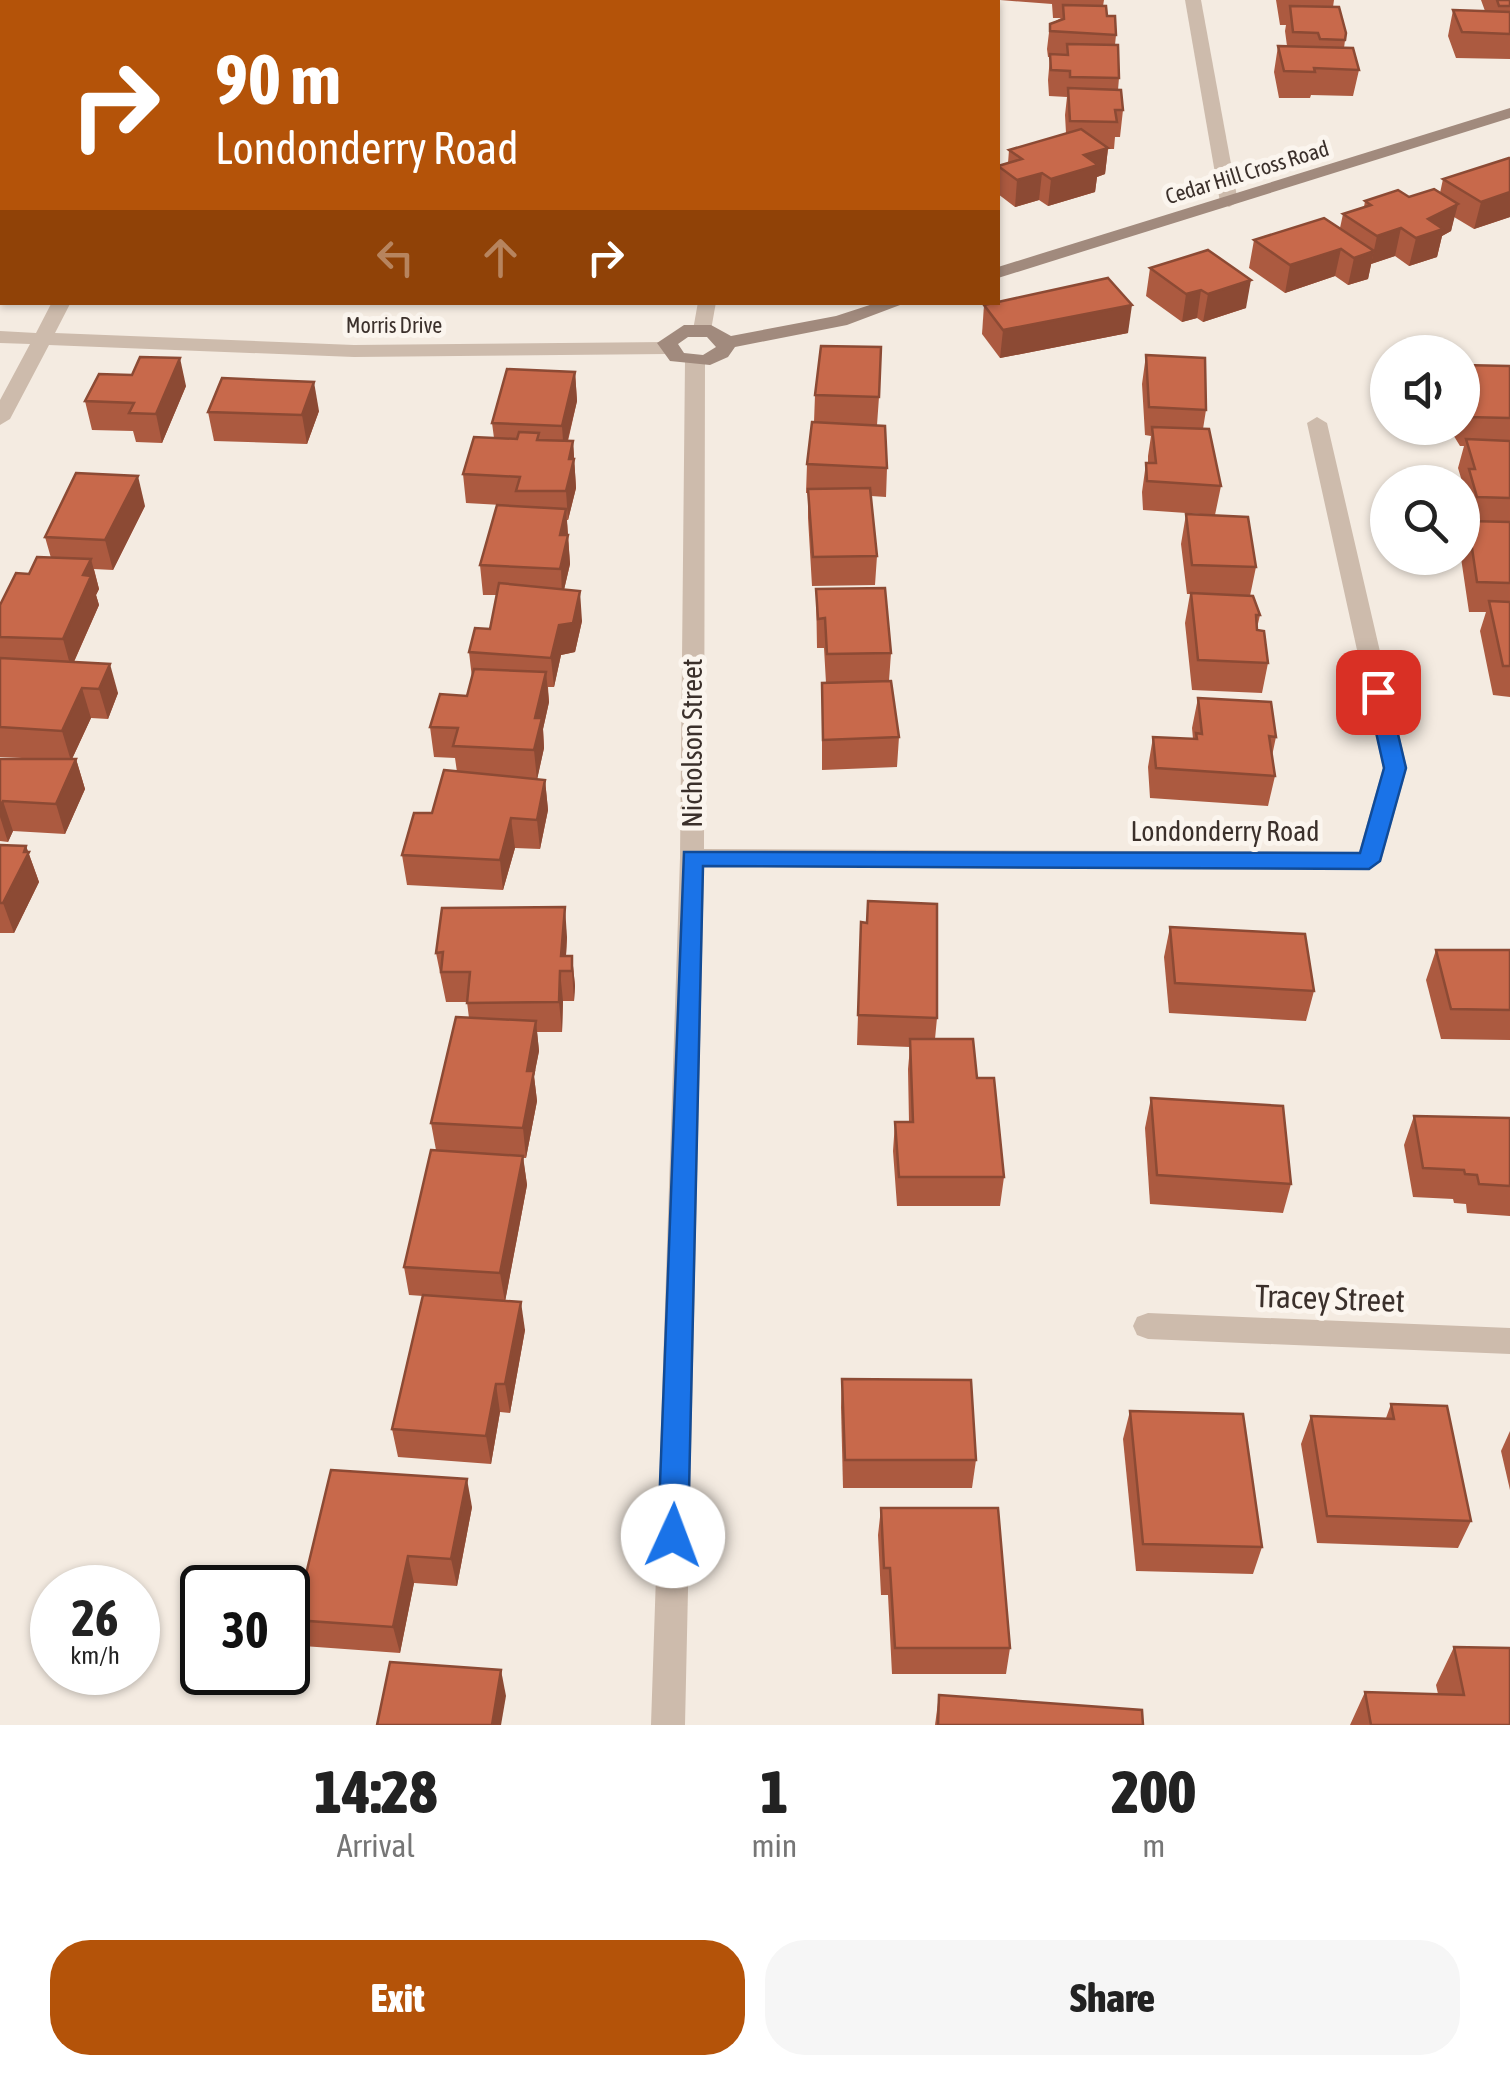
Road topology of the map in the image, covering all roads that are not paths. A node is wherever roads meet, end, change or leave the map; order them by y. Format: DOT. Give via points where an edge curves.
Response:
graph roads {
  1 [pos="1193,0"];
  2 [pos="1510,113"];
  3 [pos="1229,202"];
  4 [pos="1000,271"];
  5 [pos="60,305"];
  6 [pos="706,305"];
  7 [pos="889,305"];
  8 [pos="702,330"];
  9 [pos="0,336"];
  10 [pos="43,338"];
  11 [pos="726,343"];
  12 [pos="667,348"];
  13 [pos="695,362"];
  14 [pos="0,419"];
  15 [pos="1317,423"];
  16 [pos="692,858"];
  17 [pos="1148,1326"];
  18 [pos="1510,1341"];
  19 [pos="668,1725"];
  1 -- 3 [label="street"];
  2 -- 3 [label="street, Cedar Hill Cross Road"];
  3 -- 4 [label="street, Cedar Hill Cross Road"];
  5 -- 10 [label="street"];
  6 -- 8 [label="street"];
  7 -- 11 [label="street"];
  8 -- 11 [label="street"];
  8 -- 12 [label="street" via="676,334"];
  9 -- 10 [label="street, Morris Drive"];
  10 -- 12 [label="street, Morris Drive" via="354,350"];
  10 -- 14 [label="street"];
  11 -- 13 [label="street" via="718,356"];
  12 -- 13 [label="street"];
  13 -- 16 [label="street, Nicholson Street"];
  15 -- 16 [label="street, Londonderry Road" via="1395,768 1369,861"];
  16 -- 19 [label="street, Nicholson Street"];
  17 -- 18 [label="street, Tracey Street"];
}
